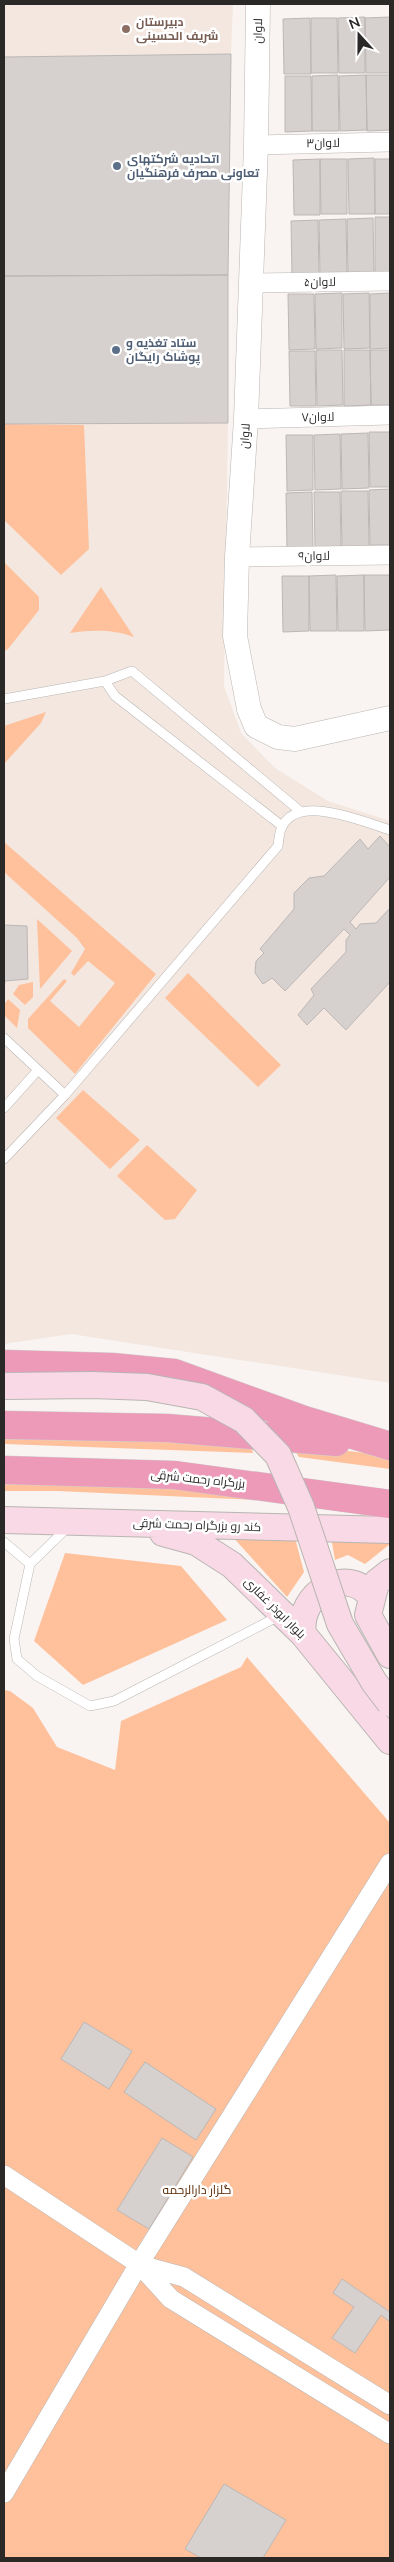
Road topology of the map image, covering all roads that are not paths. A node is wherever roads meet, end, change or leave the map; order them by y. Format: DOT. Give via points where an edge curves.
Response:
graph roads {
  1 [pos="258,4"];
  2 [pos="268,4"];
  3 [pos="390,142"];
  4 [pos="256,145"];
  5 [pos="390,281"];
  6 [pos="249,283"];
  7 [pos="390,415"];
  8 [pos="246,418"];
  9 [pos="390,555"];
  10 [pos="237,557"];
  11 [pos="105,681"];
  12 [pos="4,699"];
  13 [pos="390,718"];
  14 [pos="300,811"];
  15 [pos="282,826"];
  16 [pos="390,830"];
  17 [pos="4,1038"];
  18 [pos="38,1070"];
  19 [pos="65,1095"];
  20 [pos="4,1108"];
  21 [pos="4,1159"];
  22 [pos="4,1364"];
  23 [pos="4,1386"];
  24 [pos="4,1425"];
  25 [pos="390,1446"];
  26 [pos="4,1470"];
  27 [pos="390,1504"];
  28 [pos="4,1520"];
  29 [pos="74,1522"];
  30 [pos="126,1523"];
  31 [pos="390,1530"];
  32 [pos="4,1542"];
  33 [pos="30,1564"];
  34 [pos="390,1572"];
  35 [pos="372,1598"];
  36 [pos="282,1614"];
  37 [pos="303,1634"];
  38 [pos="390,1655"];
  39 [pos="390,1703"];
  40 [pos="390,1741"];
  41 [pos="390,1863"];
  42 [pos="4,2176"];
  43 [pos="139,2264"];
  44 [pos="390,2405"];
  45 [pos="390,2434"];
  46 [pos="4,2493"];
  1 -- 2 [label="street"];
  1 -- 4 [label="street, لاوان"];
  3 -- 4 [label="street, ۳لاوان"];
  4 -- 6 [label="street, لاوان"];
  5 -- 6 [label="street, ۵لاوان"];
  6 -- 8 [label="street, لاوان"];
  7 -- 8 [label="street, ۷لاوان"];
  8 -- 10 [label="street, لاوان"];
  9 -- 10 [label="street, ۹لاوان"];
  10 -- 13 [label="street, لاوان" via="235,636 249,709 256,726 278,736 295,738"];
  11 -- 12 [label="lane"];
  11 -- 14 [label="lane" via="132,671"];
  11 -- 15 [label="lane" via="115,696"];
  14 -- 15 [label="lane"];
  14 -- 16 [label="lane" via="314,809"];
  15 -- 19 [label="lane" via="278,846"];
  17 -- 18 [label="lane"];
  18 -- 19 [label="lane"];
  18 -- 20 [label="lane"];
  19 -- 21 [label="lane"];
  22 -- 25 [label="highway" via="112,1367 174,1373 304,1420"];
  23 -- 39 [label="main road, bridge" via="148,1387 202,1397 244,1420 278,1455 300,1507 340,1624"];
  24 -- 25 [label="highway" via="167,1428"];
  26 -- 27 [label="highway, بزرگراه رحمت شرقی" via="174,1475"];
  28 -- 29 [label="main road, کند رو بزرگراه رحمت شرقی"];
  29 -- 30 [label="main road, کند رو بزرگراه رحمت شرقی"];
  29 -- 33 [label="lane"];
  30 -- 31 [label="main road, کند رو بزرگراه رحمت شرقی"];
  30 -- 36 [label="main road, بلوار ابوذر غفاری" via="196,1542 232,1565"];
  32 -- 33 [label="lane"];
  33 -- 36 [label="lane" via="14,1639 17,1659 37,1676 90,1706 114,1700"];
  34 -- 35 [label="main road" via="376,1583"];
  35 -- 37 [label="main road" via="365,1588 354,1582 327,1588 314,1595 303,1612"];
  35 -- 38 [label="main road" via="368,1615"];
  36 -- 37 [label="main road, بلوار ابوذر غفاری"];
  37 -- 40 [label="main road, بلوار ابوذر غفاری"];
  41 -- 43 [label="street"];
  42 -- 43 [label="street"];
  43 -- 44 [label="street" via="184,2277"];
  43 -- 45 [label="street" via="171,2299"];
  43 -- 46 [label="street"];
}
